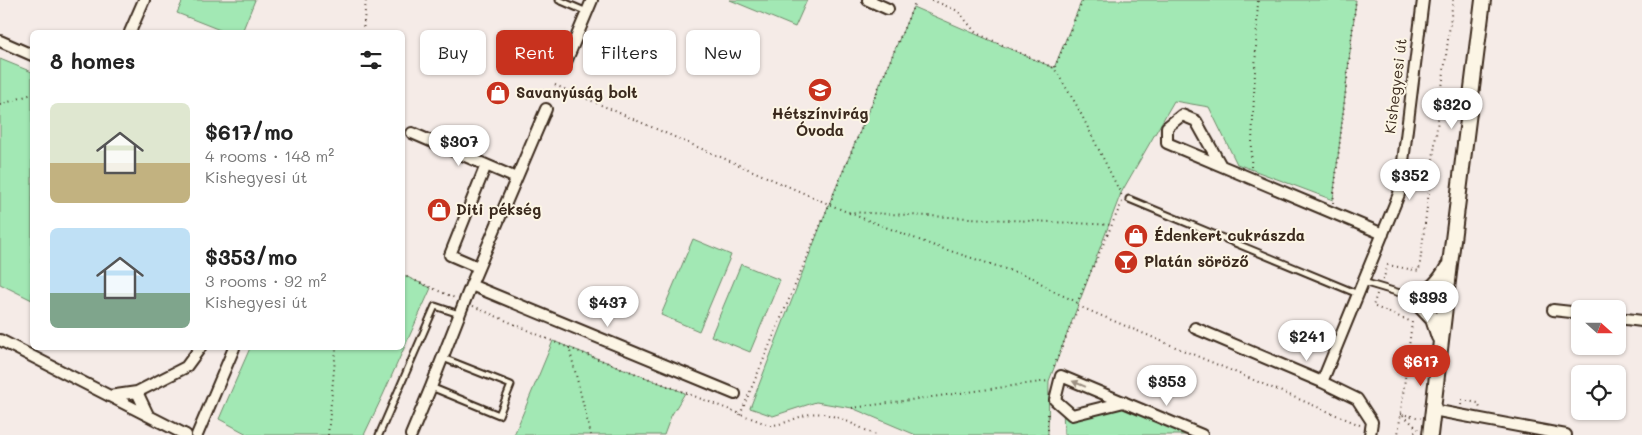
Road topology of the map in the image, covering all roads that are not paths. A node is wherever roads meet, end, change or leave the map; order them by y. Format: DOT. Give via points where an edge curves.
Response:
graph roads {
  1 [pos="144,0"];
  2 [pos="559,0"];
  3 [pos="592,0"];
  4 [pos="868,0"];
  5 [pos="1423,0"];
  6 [pos="1484,0"];
  7 [pos="888,8"];
  8 [pos="587,12"];
  9 [pos="131,30"];
  10 [pos="0,41"];
  11 [pos="573,45"];
  12 [pos="30,53"];
  13 [pos="546,108"];
  14 [pos="412,133"];
  15 [pos="1220,164"];
  16 [pos="486,165"];
  17 [pos="516,178"];
  18 [pos="1128,199"];
  19 [pos="1383,234"];
  20 [pos="1450,264"];
  21 [pos="478,267"];
  22 [pos="1363,282"];
  23 [pos="471,285"];
  24 [pos="1358,294"];
  25 [pos="1412,297"];
  26 [pos="1444,307"];
  27 [pos="1553,310"];
  28 [pos="1571,313"];
  29 [pos="459,314"];
  30 [pos="1626,319"];
  31 [pos="1642,321"];
  32 [pos="1195,328"];
  33 [pos="0,340"];
  34 [pos="1440,342"];
  35 [pos="199,350"];
  36 [pos="233,350"];
  37 [pos="443,358"];
  38 [pos="1322,382"];
  39 [pos="432,387"];
  40 [pos="137,392"];
  41 [pos="735,394"];
  42 [pos="108,396"];
  43 [pos="1124,402"];
  44 [pos="1433,410"];
  45 [pos="148,415"];
  46 [pos="1370,433"];
  47 [pos="186,435"];
  48 [pos="197,435"];
  49 [pos="379,435"];
  50 [pos="411,435"];
  51 [pos="1202,435"];
  52 [pos="1430,435"];
  53 [pos="1566,435"];
  1 -- 9 [label="street"];
  2 -- 8 [label="lane"];
  3 -- 8 [label="street"];
  4 -- 7 [label="street"];
  5 -- 19 [label="street, Kishegyesi út" via="1399,194"];
  6 -- 20 [label="street"];
  8 -- 11 [label="street"];
  10 -- 12 [label="street"];
  13 -- 17 [label="street"];
  14 -- 16 [label="street"];
  15 -- 15 [label="street" via="1167,143 1167,127 1182,115 1196,121"];
  15 -- 19 [label="street"];
  16 -- 17 [label="street"];
  16 -- 21 [label="street" via="450,255"];
  17 -- 21 [label="street"];
  18 -- 24 [label="lane"];
  19 -- 22 [label="street, Kishegyesi út"];
  20 -- 25 [label="street" via="1439,281 1424,293"];
  20 -- 26 [label="street"];
  21 -- 23 [label="street"];
  22 -- 24 [label="street, Kishegyesi út"];
  22 -- 25 [label="lane"];
  23 -- 29 [label="street"];
  23 -- 41 [label="street"];
  24 -- 38 [label="street, Kishegyesi út"];
  25 -- 26 [label="lane"];
  25 -- 34 [label="street" via="1433,319"];
  26 -- 34 [label="street"];
  27 -- 28 [label="street"];
  29 -- 37 [label="street"];
  29 -- 49 [label="lane" via="435,306"];
  30 -- 31 [label="street"];
  32 -- 38 [label="street"];
  33 -- 42 [label="street"];
  34 -- 44 [label="street"];
  35 -- 40 [label="street" via="186,367"];
  36 -- 48 [label="street"];
  37 -- 39 [label="street"];
  37 -- 39 [label="lane" via="511,385 499,415"];
  38 -- 46 [label="street" via="1357,398 1372,422"];
  39 -- 50 [label="street"];
  40 -- 42 [label="street"];
  40 -- 45 [label="street"];
  42 -- 45 [label="street"];
  43 -- 43 [label="street, one-way" via="1061,376 1055,400 1072,415"];
  43 -- 51 [label="street"];
  44 -- 52 [label="street"];
  44 -- 53 [label="street"];
  45 -- 47 [label="street"];
}
